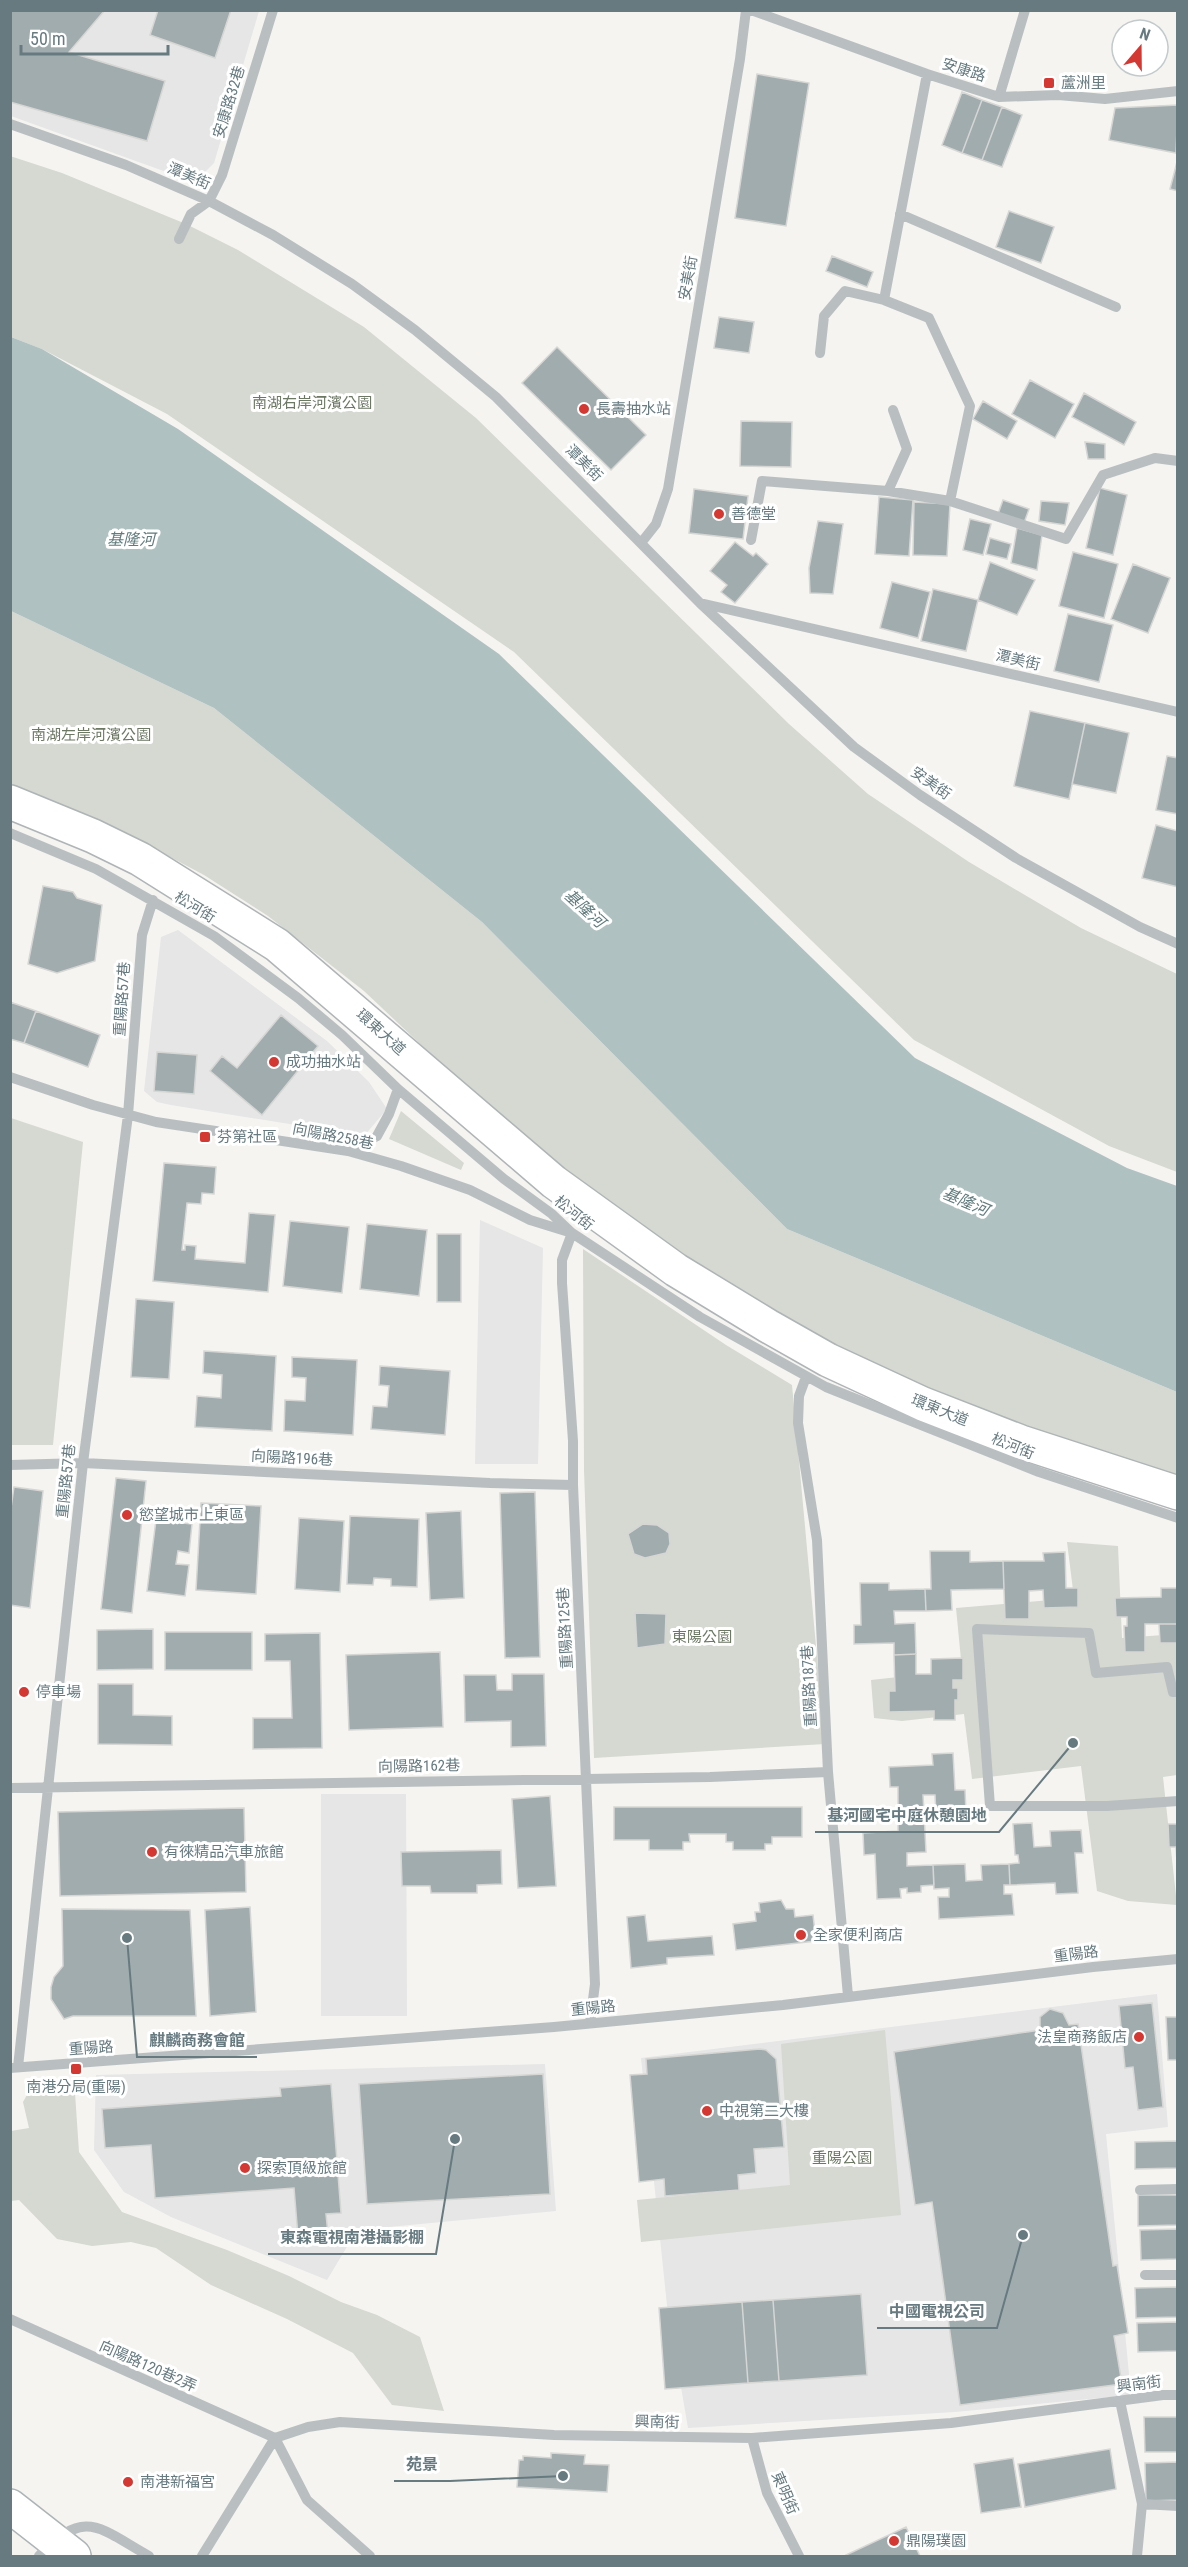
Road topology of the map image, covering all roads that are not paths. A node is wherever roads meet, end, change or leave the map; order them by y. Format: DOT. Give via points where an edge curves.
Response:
graph roads {
  1 [pos="273,10"];
  2 [pos="746,10"];
  3 [pos="751,10"];
  4 [pos="1025,10"];
  5 [pos="927,74"];
  6 [pos="1178,91"];
  7 [pos="999,97"];
  8 [pos="10,124"];
  9 [pos="209,201"];
  10 [pos="900,214"];
  11 [pos="179,238"];
  12 [pos="884,300"];
  13 [pos="1116,307"];
  14 [pos="820,353"];
  15 [pos="893,410"];
  16 [pos="1178,460"];
  17 [pos="888,491"];
  18 [pos="950,501"];
  19 [pos="751,540"];
  20 [pos="640,543"];
  21 [pos="700,603"];
  22 [pos="1178,712"];
  23 [pos="10,802"];
  24 [pos="10,833"];
  25 [pos="153,900"];
  26 [pos="1178,944"];
  27 [pos="10,1077"];
  28 [pos="398,1089"];
  29 [pos="128,1115"];
  30 [pos="348,1151"];
  31 [pos="572,1233"];
  32 [pos="806,1377"];
  33 [pos="83,1463"];
  34 [pos="10,1465"];
  35 [pos="573,1485"];
  36 [pos="1178,1492"];
  37 [pos="1178,1518"];
  38 [pos="1178,1692"];
  39 [pos="828,1772"];
  40 [pos="587,1779"];
  41 [pos="50,1787"];
  42 [pos="10,1788"];
  43 [pos="1178,1801"];
  44 [pos="1178,1959"];
  45 [pos="848,1996"];
  46 [pos="590,2023"];
  47 [pos="14,2068"];
  48 [pos="1178,2189"];
  49 [pos="1140,2190"];
  50 [pos="1145,2275"];
  51 [pos="1178,2275"];
  52 [pos="10,2319"];
  53 [pos="1178,2395"];
  54 [pos="1120,2401"];
  55 [pos="274,2438"];
  56 [pos="752,2438"];
  57 [pos="1142,2504"];
  58 [pos="10,2506"];
  59 [pos="1178,2506"];
  60 [pos="55,2551"];
  61 [pos="149,2556"];
  62 [pos="202,2556"];
  63 [pos="370,2556"];
  64 [pos="799,2556"];
  65 [pos="1137,2556"];
  1 -- 9 [label="street, 安康路32巷" via="222,175"];
  2 -- 20 [label="street, 安美街" via="668,489 656,524"];
  3 -- 5 [label="street, 安康路"];
  4 -- 7 [label="street"];
  5 -- 7 [label="street, 安康路"];
  5 -- 10 [label="street"];
  6 -- 7 [label="street, 安康路" via="1105,99 1058,95"];
  8 -- 9 [label="street, 潭美街" via="126,165"];
  9 -- 11 [label="street" via="190,214"];
  9 -- 20 [label="street, 潭美街" via="352,284 416,330 496,397"];
  10 -- 12 [label="street"];
  10 -- 13 [label="street"];
  12 -- 14 [label="street" via="845,291 824,316"];
  12 -- 18 [label="street" via="929,318 970,406"];
  15 -- 17 [label="street" via="906,449"];
  16 -- 18 [label="street" via="1155,458 1103,475 1066,539"];
  17 -- 18 [label="street"];
  17 -- 19 [label="street" via="762,481"];
  20 -- 21 [label="street, 潭美街"];
  21 -- 22 [label="street, 潭美街"];
  21 -- 26 [label="street, 安美街" via="854,747 921,795 1016,858"];
  23 -- 36 [label="main road, 環東大道" via="140,860 277,945 554,1182 676,1270 768,1326 828,1360 923,1404 1021,1442"];
  24 -- 25 [label="street, 松河街" via="96,868"];
  25 -- 28 [label="street, 松河街" via="214,936 298,998"];
  25 -- 29 [label="street, 重陽路57巷" via="142,935"];
  27 -- 29 [label="street, 向陽路258巷"];
  28 -- 30 [label="street" via="377,1136"];
  28 -- 31 [label="street, 松河街"];
  29 -- 30 [label="street, 向陽路258巷"];
  29 -- 33 [label="street, 重陽路57巷"];
  30 -- 31 [label="street, 向陽路258巷" via="470,1190 530,1220"];
  31 -- 32 [label="street, 松河街" via="700,1317"];
  31 -- 35 [label="street, 重陽路125巷" via="562,1260 562,1284"];
  32 -- 37 [label="street, 松河街" via="1040,1472"];
  32 -- 39 [label="street, 重陽路187巷" via="799,1396 798,1423 817,1540"];
  33 -- 34 [label="street, 向陽路196巷"];
  33 -- 35 [label="street, 向陽路196巷"];
  33 -- 41 [label="street, 重陽路57巷"];
  35 -- 40 [label="street, 重陽路125巷"];
  38 -- 43 [label="street" via="1173,1692 1167,1667 1096,1672 1089,1633 976,1629 990,1806 1107,1806"];
  39 -- 40 [label="street, 向陽路162巷"];
  39 -- 45 [label="street, 重陽路187巷"];
  40 -- 41 [label="street, 向陽路162巷"];
  40 -- 46 [label="street, 重陽路125巷" via="596,1984"];
  41 -- 42 [label="street, 向陽路162巷"];
  41 -- 47 [label="street, 重陽路57巷"];
  44 -- 45 [label="street, 重陽路"];
  45 -- 46 [label="street, 重陽路"];
  46 -- 47 [label="street, 重陽路"];
  48 -- 49 [label="street"];
  50 -- 51 [label="street"];
  52 -- 55 [label="street, 向陽路120巷2弄"];
  53 -- 54 [label="street, 興南街"];
  54 -- 56 [label="street, 興南街" via="951,2423"];
  54 -- 57 [label="street"];
  55 -- 56 [label="street, 興南街" via="340,2422 554,2435"];
  55 -- 62 [label="street"];
  55 -- 63 [label="street" via="307,2500"];
  56 -- 64 [label="street, 東明街" via="767,2493"];
  57 -- 59 [label="street"];
  57 -- 65 [label="street"];
  58 -- 60 [label="main road"];
  60 -- 61 [label="street" via="63,2532 86,2526 98,2527"];
}
